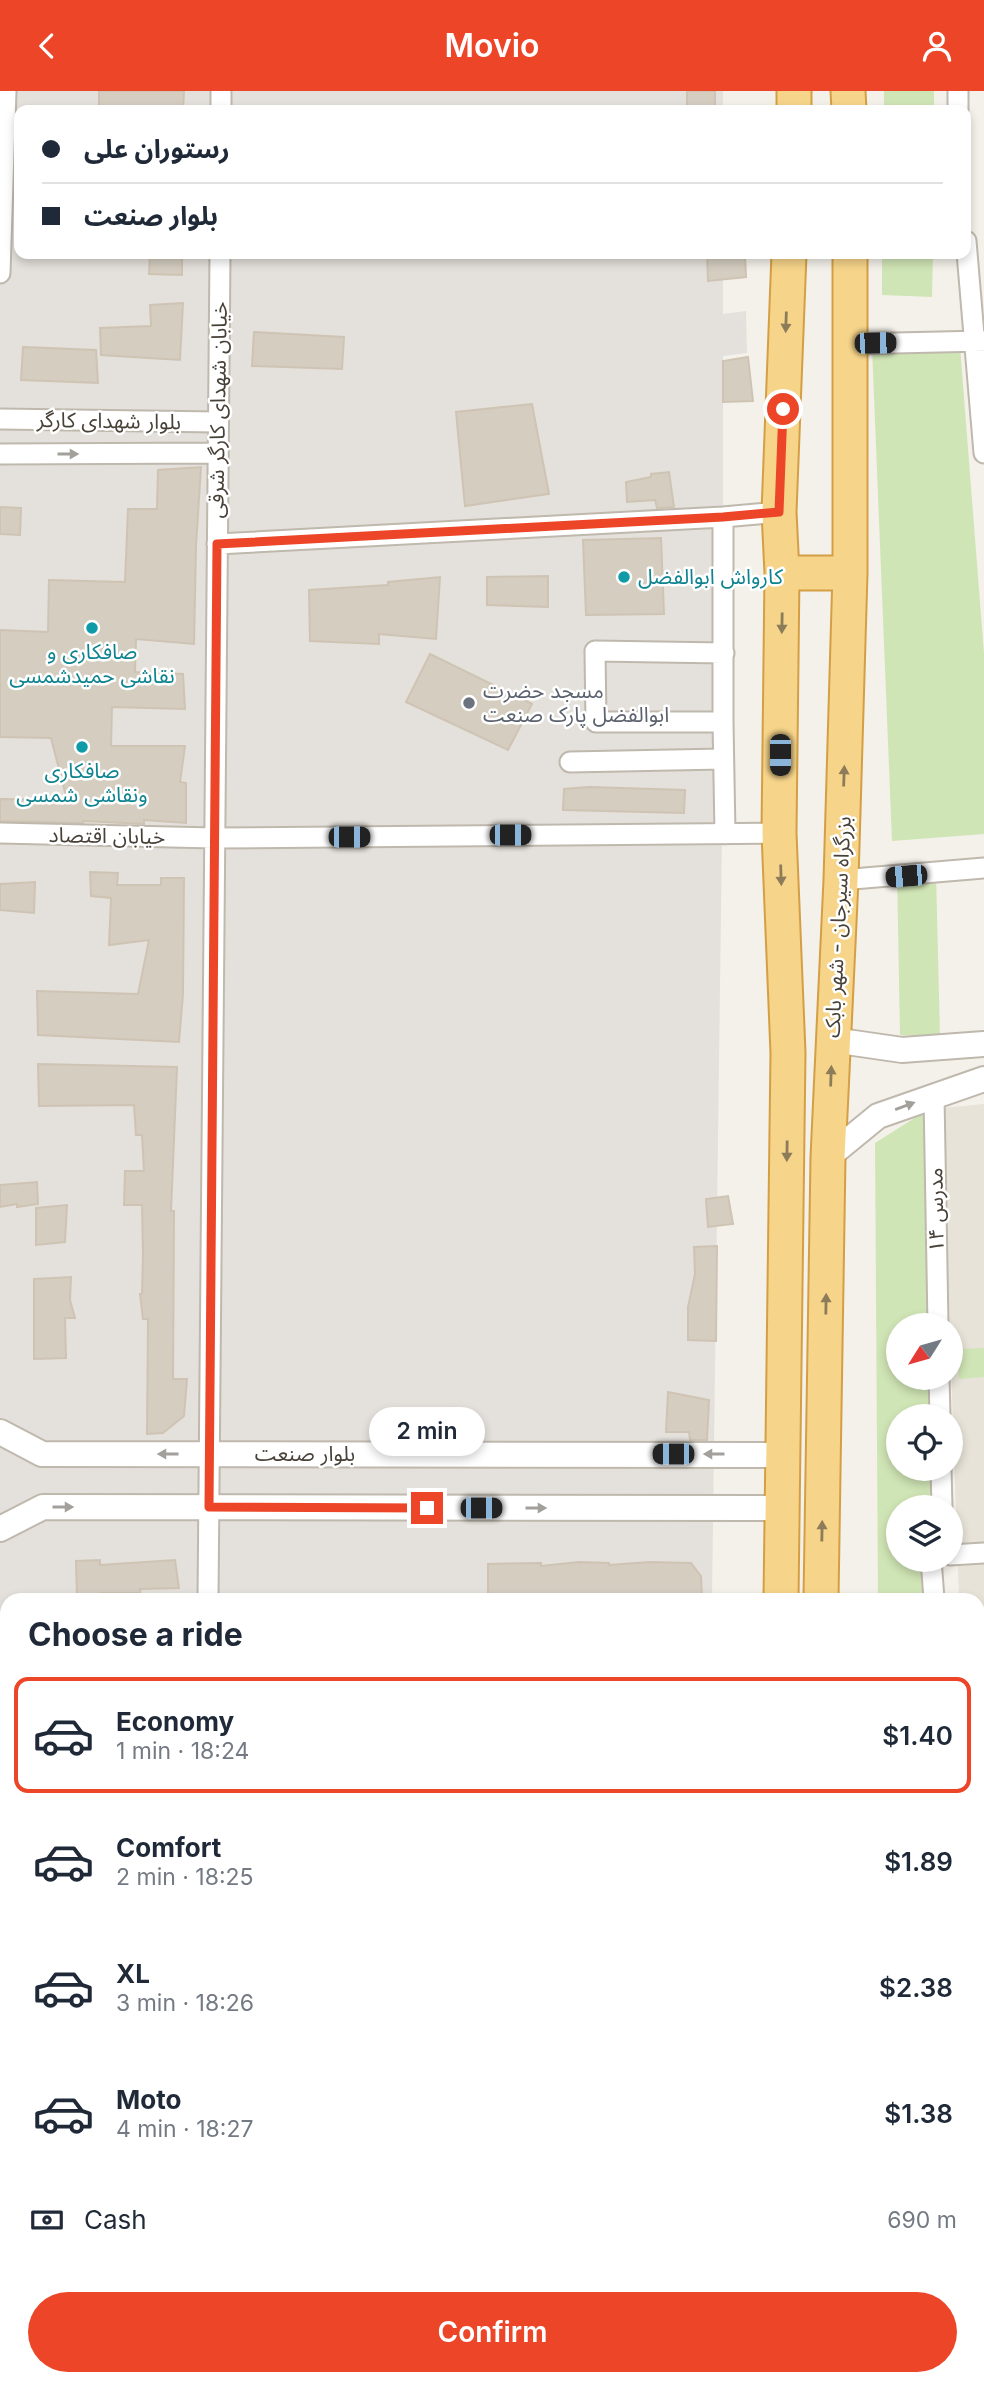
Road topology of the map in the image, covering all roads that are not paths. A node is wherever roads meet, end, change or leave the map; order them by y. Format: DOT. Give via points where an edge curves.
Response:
graph roads {
  1 [pos="6,91"];
  2 [pos="220,259"];
  3 [pos="789,259"];
  4 [pos="850,259"];
  5 [pos="968,259"];
  6 [pos="0,273"];
  7 [pos="979,341"];
  8 [pos="850,344"];
  9 [pos="0,419"];
  10 [pos="218,422"];
  11 [pos="218,453"];
  12 [pos="984,453"];
  13 [pos="0,454"];
  14 [pos="779,512"];
  15 [pos="723,517"];
  16 [pos="217,544"];
  17 [pos="782,573"];
  18 [pos="850,573"];
  19 [pos="724,653"];
  20 [pos="723,722"];
  21 [pos="723,759"];
  22 [pos="570,761"];
  23 [pos="0,834"];
  24 [pos="725,834"];
  25 [pos="779,834"];
  26 [pos="215,838"];
  27 [pos="984,868"];
  28 [pos="841,880"];
  29 [pos="833,1040"];
  30 [pos="981,1044"];
  31 [pos="982,1079"];
  32 [pos="934,1096"];
  33 [pos="828,1157"];
  34 [pos="938,1313"];
  35 [pos="0,1432"];
  36 [pos="209,1451"];
  37 [pos="783,1455"];
  38 [pos="209,1507"];
  39 [pos="782,1508"];
  40 [pos="0,1529"];
  41 [pos="984,1553"];
  42 [pos="963,1554"];
  43 [pos="932,1572"];
  44 [pos="208,1593"];
  45 [pos="780,1593"];
  46 [pos="821,1593"];
  47 [pos="934,1593"];
  1 -- 6 [label="street"];
  2 -- 10 [label="street, خیابان شهدای کارگر شرقی"];
  3 -- 14 [label="highway, one-way"];
  4 -- 8 [label="highway, بزرگراه سیرجان - شهر بابک"];
  5 -- 7 [label="street"];
  7 -- 8 [label="street"];
  7 -- 12 [label="street"];
  8 -- 18 [label="highway, بزرگراه سیرجان - شهر بابک"];
  9 -- 10 [label="street, بلوار شهدای کارگر"];
  10 -- 11 [label="street, خیابان شهدای کارگر شرقی"];
  13 -- 11 [label="street, بلوار شهدای کارگر, one-way"];
  11 -- 16 [label="street, خیابان شهدای کارگر شرقی"];
  14 -- 15 [label="street"];
  14 -- 17 [label="highway"];
  15 -- 16 [label="street"];
  15 -- 19 [label="street"];
  16 -- 26 [label="street, خیابان شهدای کارگر شرقی"];
  17 -- 18 [label="highway"];
  17 -- 25 [label="highway, one-way"];
  28 -- 18 [label="highway, بزرگراه سیرجان - شهر بابک, one-way"];
  19 -- 20 [label="street"];
  19 -- 20 [label="street" via="595,651 596,722"];
  20 -- 21 [label="street"];
  21 -- 22 [label="street"];
  21 -- 24 [label="street"];
  23 -- 26 [label="street, خیابان اقتصاد"];
  24 -- 25 [label="street, خیابان اقتصاد"];
  24 -- 26 [label="street, خیابان اقتصاد"];
  25 -- 37 [label="highway, one-way" via="788,1053"];
  26 -- 36 [label="street, خیابان شهدای کارگر شرقی"];
  27 -- 28 [label="street"];
  28 -- 29 [label="highway, بزرگراه سیرجان - شهر بابک"];
  29 -- 30 [label="street" via="902,1051"];
  33 -- 29 [label="highway, بزرگراه سیرجان - شهر بابک, one-way"];
  30 -- 31 [label="street" via="975,1063"];
  31 -- 32 [label="street"];
  33 -- 32 [label="street, one-way" via="878,1116"];
  32 -- 34 [label="street, مدرس ۱۴"];
  46 -- 33 [label="highway, بزرگراه سیرجان - شهر بابک, one-way"];
  36 -- 35 [label="street, بلوار صنعت, one-way" via="42,1454"];
  37 -- 36 [label="street, بلوار صنعت, one-way"];
  36 -- 38 [label="street, خیابان شهدای کارگر شرقی"];
  37 -- 39 [label="highway"];
  38 -- 39 [label="street, one-way"];
  40 -- 38 [label="street, one-way" via="43,1507"];
  38 -- 44 [label="street, خیابان شهدای کارگر شرقی"];
  39 -- 45 [label="highway"];
  41 -- 42 [label="street"];
  43 -- 47 [label="street"];
}
